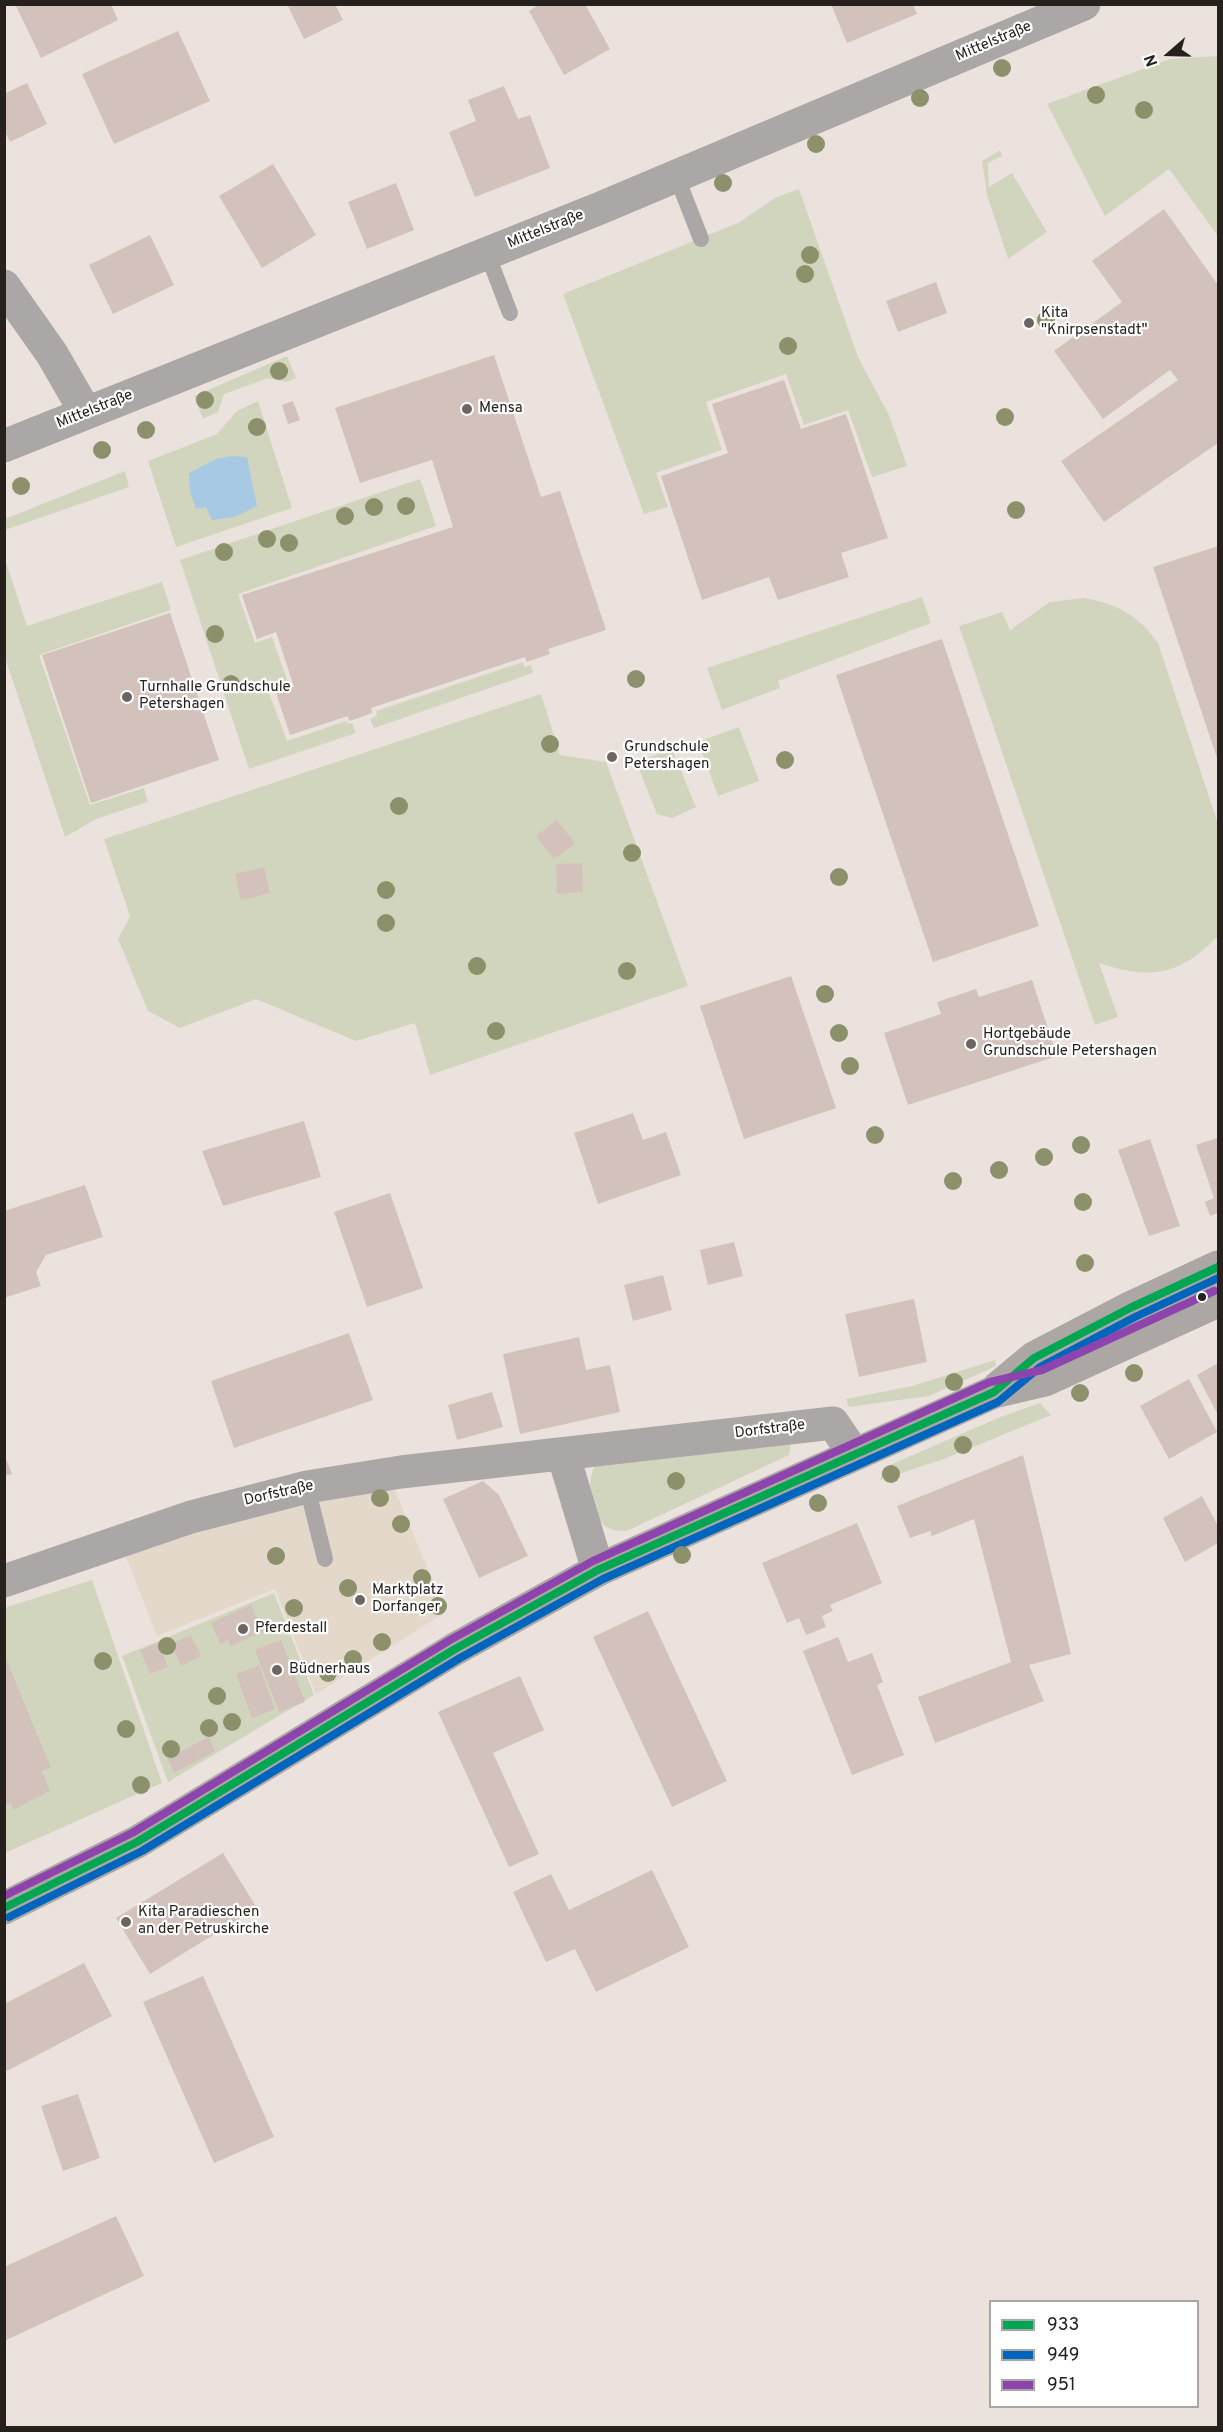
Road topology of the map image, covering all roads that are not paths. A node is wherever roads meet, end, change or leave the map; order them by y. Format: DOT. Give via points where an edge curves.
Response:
graph roads {
  1 [pos="1084,4"];
  2 [pos="676,175"];
  3 [pos="701,239"];
  4 [pos="488,253"];
  5 [pos="4,286"];
  6 [pos="510,313"];
  7 [pos="86,414"];
  8 [pos="4,446"];
  9 [pos="1218,1266"];
  10 [pos="1218,1301"];
  11 [pos="994,1392"];
  12 [pos="563,1454"];
  13 [pos="854,1454"];
  14 [pos="307,1487"];
  15 [pos="326,1559"];
  16 [pos="598,1570"];
  17 [pos="4,1581"];
  18 [pos="4,1908"];
  1 -- 2 [label="street, Mittelstraße"];
  2 -- 3 [label="lane"];
  2 -- 4 [label="street, Mittelstraße"];
  4 -- 6 [label="lane"];
  4 -- 7 [label="street, Mittelstraße"];
  5 -- 7 [label="street" via="52,354"];
  7 -- 8 [label="street, Mittelstraße"];
  9 -- 11 [label="main road" via="1034,1358"];
  10 -- 11 [label="main road" via="1045,1380"];
  11 -- 13 [label="main road"];
  12 -- 13 [label="street, Dorfstraße" via="833,1423"];
  12 -- 14 [label="street, Dorfstraße"];
  12 -- 16 [label="street"];
  13 -- 16 [label="main road"];
  14 -- 15 [label="lane"];
  14 -- 17 [label="street, Dorfstraße" via="191,1517"];
  16 -- 18 [label="main road" via="455,1649 137,1842"];
}
